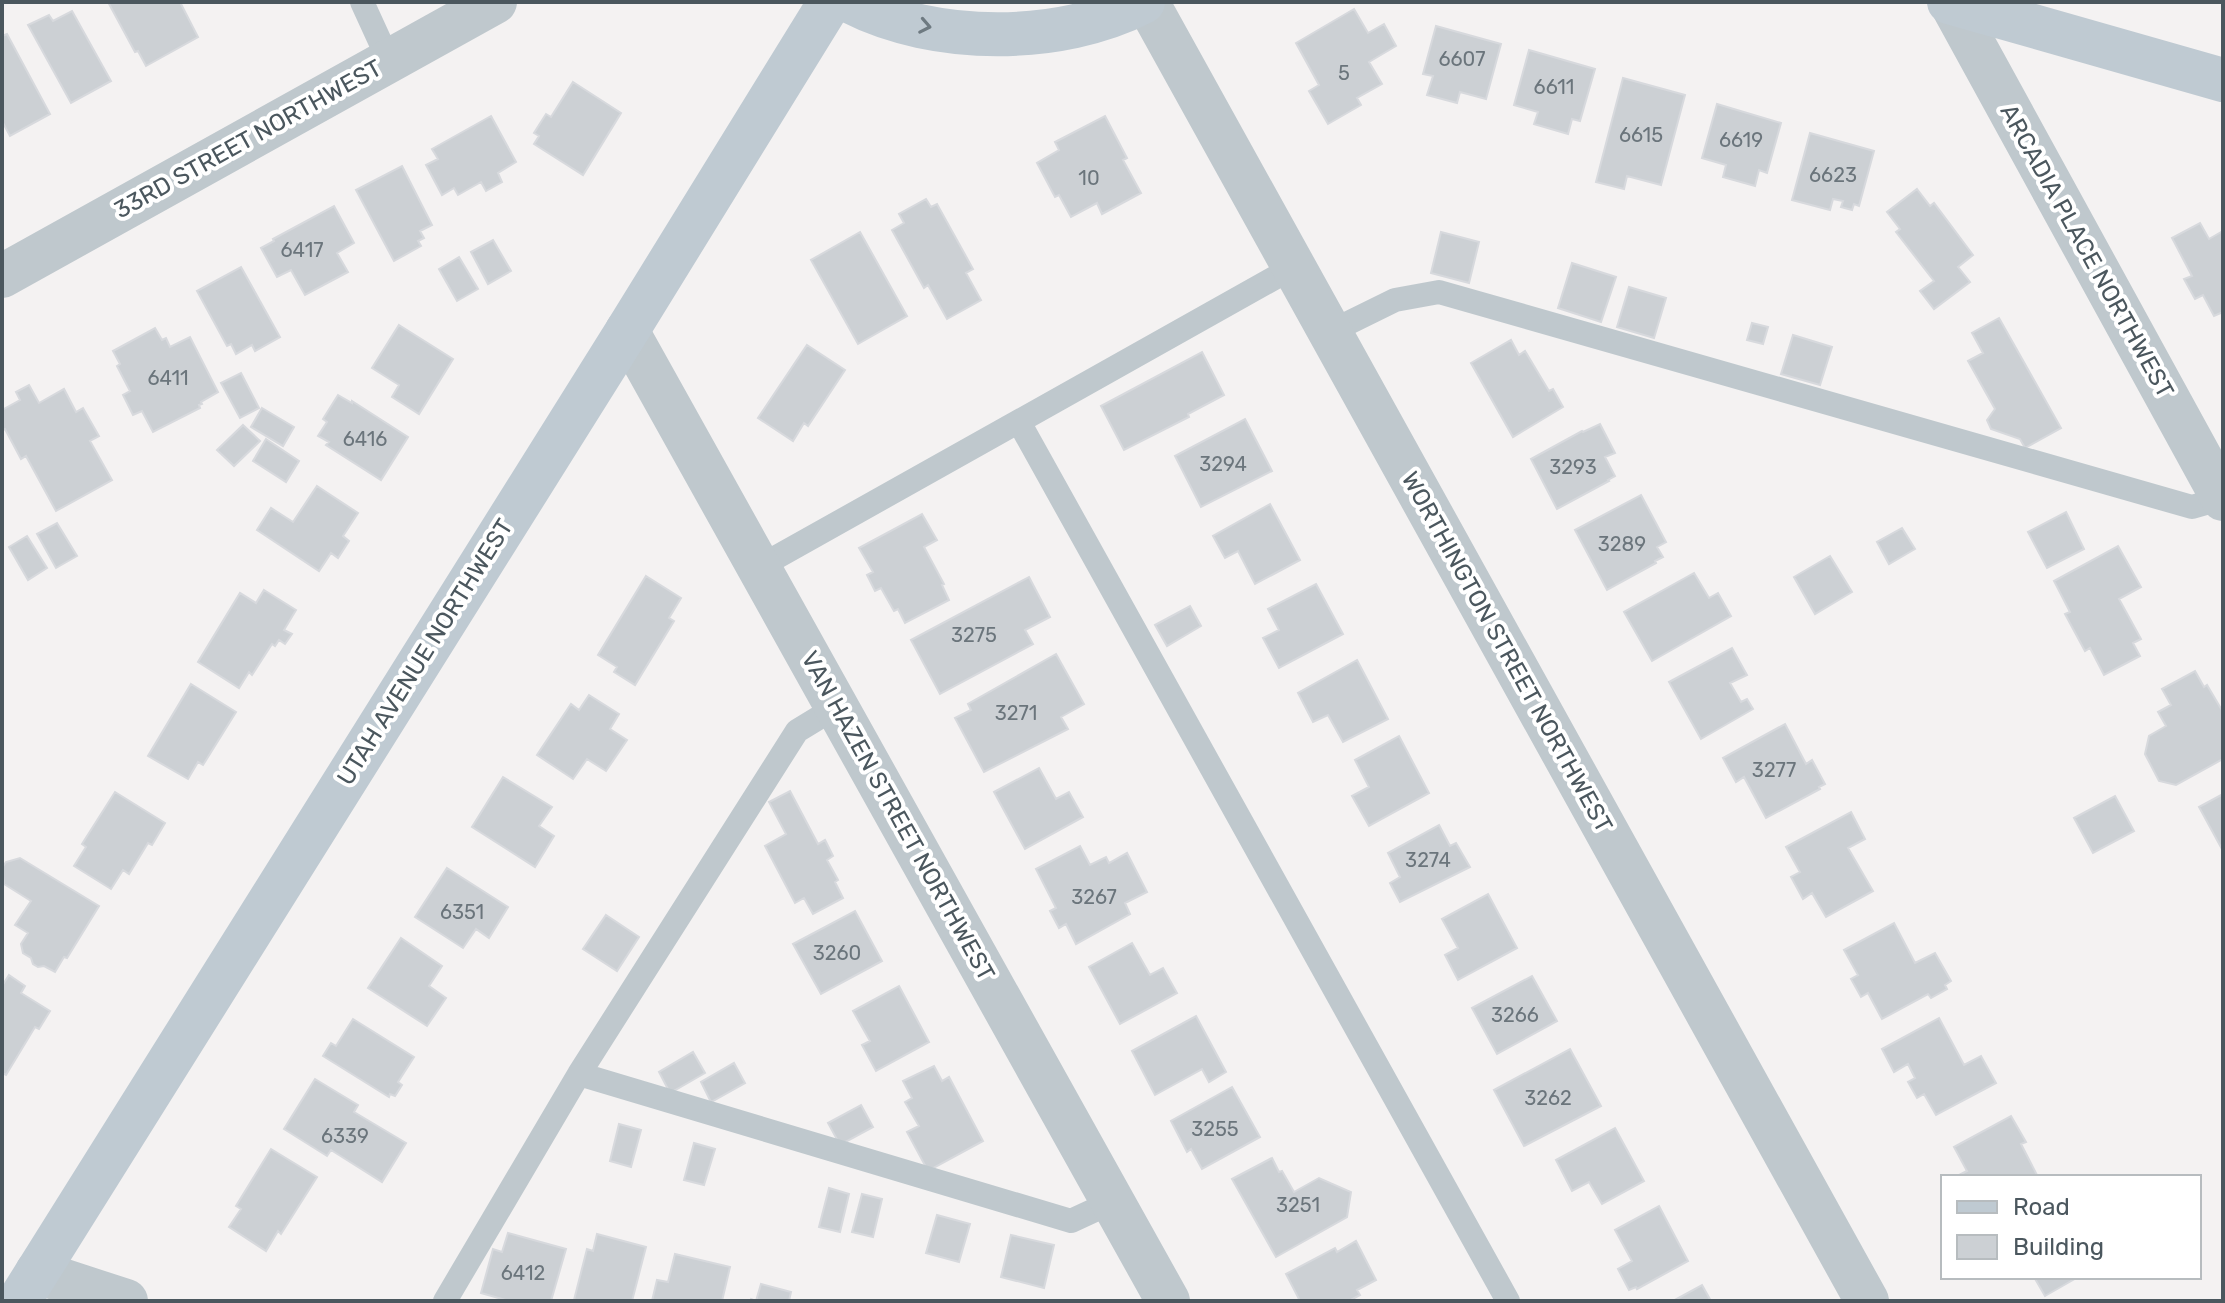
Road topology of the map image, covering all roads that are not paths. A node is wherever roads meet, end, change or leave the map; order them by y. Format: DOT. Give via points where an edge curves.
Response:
graph roads {
  1 [pos="362,2"];
  2 [pos="495,2"];
  3 [pos="830,2"];
  4 [pos="851,2"];
  5 [pos="1145,2"];
  6 [pos="1950,2"];
  7 [pos="389,61"];
  8 [pos="2223,80"];
  9 [pos="1294,267"];
  10 [pos="2,276"];
  11 [pos="627,331"];
  12 [pos="1330,332"];
  13 [pos="1019,422"];
  14 [pos="2223,498"];
  15 [pos="759,567"];
  16 [pos="838,706"];
  17 [pos="579,1074"];
  18 [pos="1112,1202"];
  19 [pos="28,1287"];
  20 [pos="126,1301"];
  21 [pos="445,1301"];
  22 [pos="1168,1301"];
  23 [pos="1508,1301"];
  24 [pos="1867,1301"];
  1 -- 7 [label="lane"];
  2 -- 7 [label="street, 33RD STREET NORTHWEST"];
  3 -- 11 [label="street, UTAH AVENUE NORTHWEST"];
  4 -- 5 [label="street, one-way" via="918,26 990,34 1085,24"];
  5 -- 9 [label="street, WORTHINGTON STREET NORTHWEST"];
  6 -- 8 [label="street"];
  6 -- 14 [label="street, ARCADIA PLACE NORTHWEST"];
  7 -- 10 [label="street, 33RD STREET NORTHWEST"];
  9 -- 12 [label="street, WORTHINGTON STREET NORTHWEST"];
  9 -- 13 [label="lane"];
  11 -- 15 [label="street, VAN HAZEN STREET NORTHWEST"];
  11 -- 19 [label="street, UTAH AVENUE NORTHWEST"];
  12 -- 14 [label="lane" via="1395,300 1439,292 2192,507"];
  12 -- 24 [label="street, WORTHINGTON STREET NORTHWEST"];
  13 -- 15 [label="lane"];
  13 -- 23 [label="lane"];
  15 -- 16 [label="street, VAN HAZEN STREET NORTHWEST"];
  16 -- 17 [label="lane" via="797,731"];
  16 -- 18 [label="street, VAN HAZEN STREET NORTHWEST"];
  17 -- 18 [label="lane" via="1071,1221"];
  17 -- 21 [label="lane"];
  18 -- 22 [label="street, VAN HAZEN STREET NORTHWEST"];
  19 -- 20 [label="street"];
}
